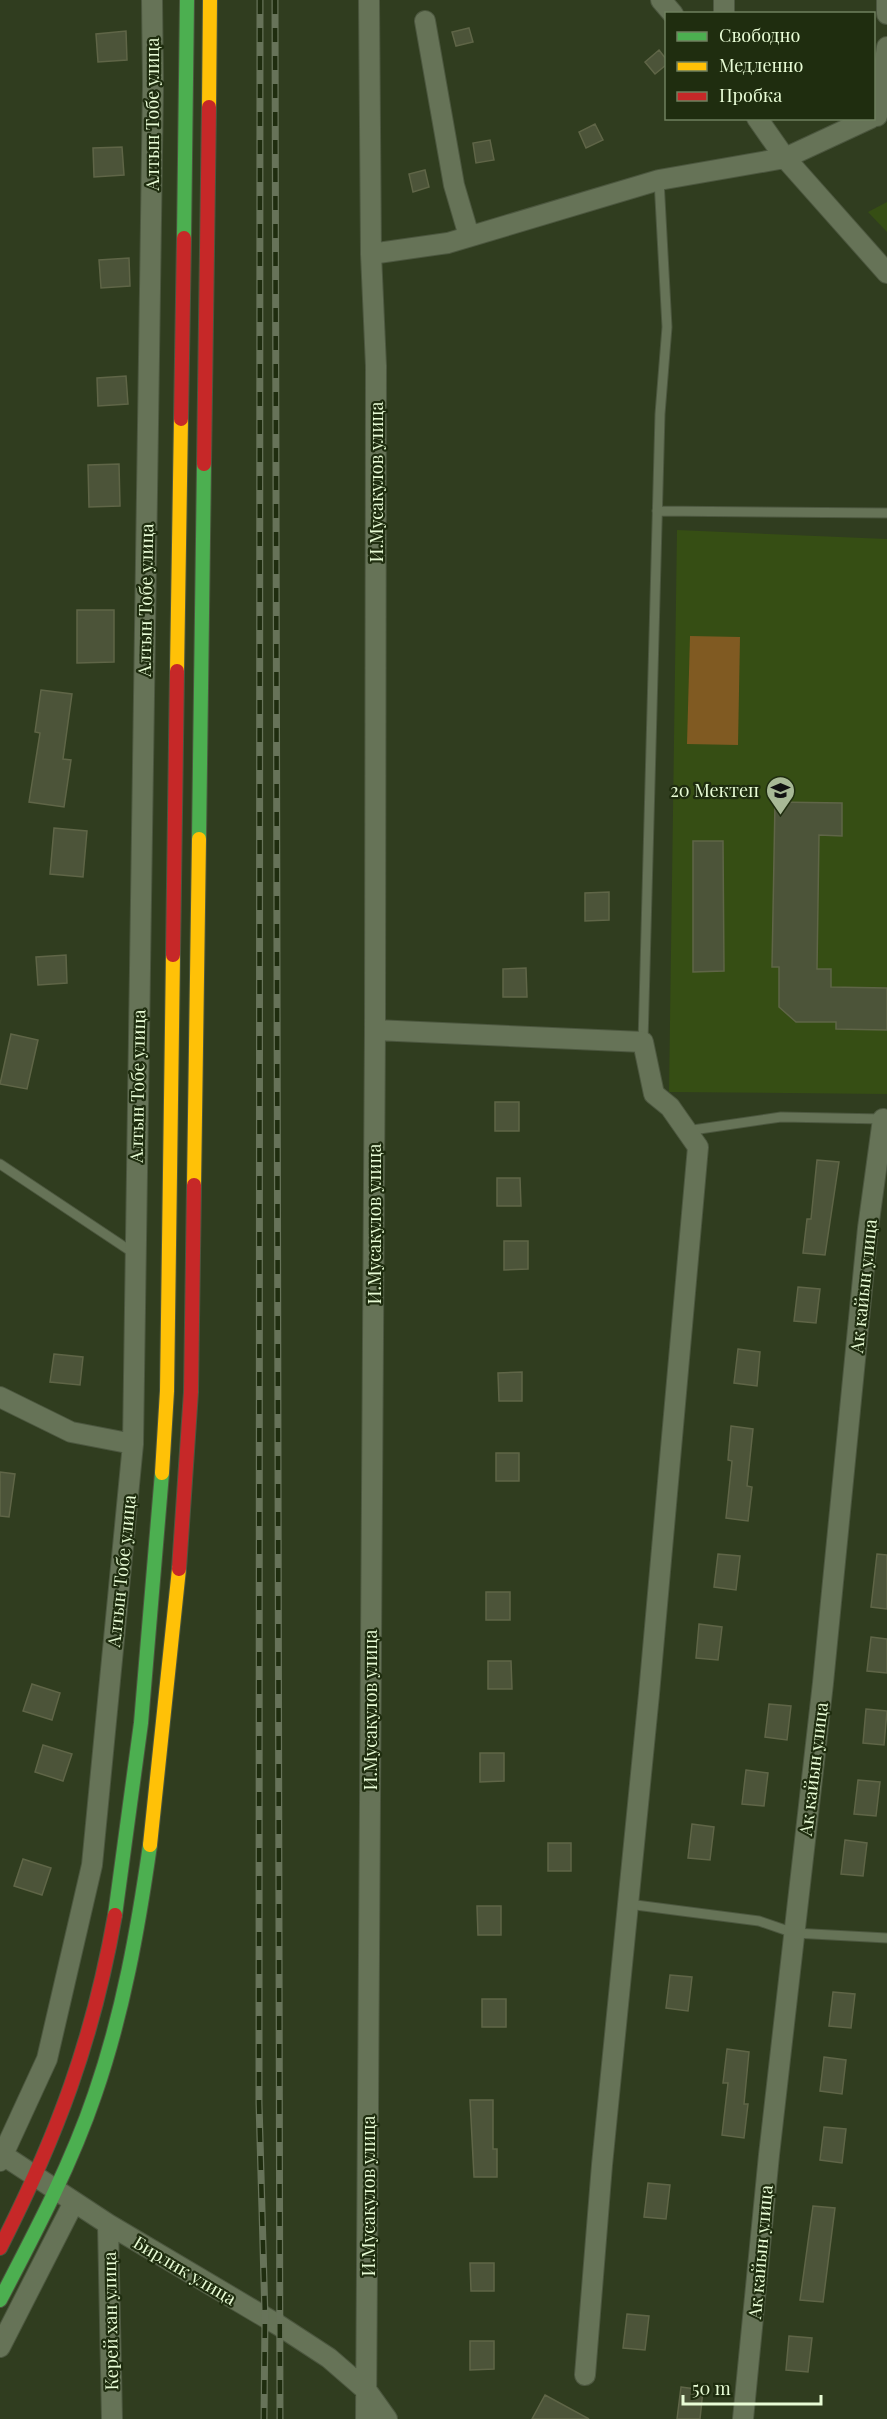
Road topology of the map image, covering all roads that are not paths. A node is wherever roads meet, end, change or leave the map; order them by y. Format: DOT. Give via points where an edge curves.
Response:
graph roads {
  1 [pos="152,0"];
  2 [pos="187,0"];
  3 [pos="210,0"];
  4 [pos="369,0"];
  5 [pos="661,0"];
  6 [pos="886,0"];
  7 [pos="671,12"];
  8 [pos="887,14"];
  9 [pos="425,21"];
  10 [pos="887,47"];
  11 [pos="877,116"];
  12 [pos="758,120"];
  13 [pos="868,120"];
  14 [pos="785,158"];
  15 [pos="659,180"];
  16 [pos="470,236"];
  17 [pos="370,254"];
  18 [pos="887,273"];
  19 [pos="657,511"];
  20 [pos="887,513"];
  21 [pos="375,1030"];
  22 [pos="643,1042"];
  23 [pos="885,1119"];
  24 [pos="686,1131"];
  25 [pos="0,1164"];
  26 [pos="135,1254"];
  27 [pos="0,1397"];
  28 [pos="133,1444"];
  29 [pos="628,1904"];
  30 [pos="794,1933"];
  31 [pos="887,1938"];
  32 [pos="1,2156"];
  33 [pos="36,2177"];
  34 [pos="57,2190"];
  35 [pos="74,2202"];
  36 [pos="108,2224"];
  37 [pos="0,2248"];
  38 [pos="0,2300"];
  39 [pos="0,2347"];
  40 [pos="585,2375"];
  41 [pos="367,2391"];
  42 [pos="112,2419"];
  43 [pos="366,2419"];
  44 [pos="387,2419"];
  45 [pos="743,2419"];
  1 -- 26 [label="street, Алтын Тобе улица"];
  2 -- 33 [label="highway" via="167,1391 155,1597 129,1827 109,1946 72,2087"];
  3 -- 34 [label="highway" via="186,1499 152,1830 134,1939 118,2017 95,2094"];
  4 -- 17 [label="street, И.Мусакулов улица"];
  5 -- 7 [label="street"];
  6 -- 8 [label="street"];
  9 -- 16 [label="street" via="454,185"];
  10 -- 11 [label="street"];
  12 -- 14 [label="street"];
  13 -- 14 [label="street"];
  14 -- 15 [label="street"];
  14 -- 18 [label="street"];
  15 -- 16 [label="street"];
  15 -- 19 [label="lane" via="667,327"];
  16 -- 17 [label="street"];
  17 -- 21 [label="street, И.Мусакулов улица" via="376,366"];
  19 -- 20 [label="lane"];
  19 -- 22 [label="lane"];
  21 -- 22 [label="street"];
  21 -- 41 [label="street, И.Мусакулов улица"];
  22 -- 24 [label="street" via="654,1094 670,1107"];
  23 -- 24 [label="lane" via="781,1117"];
  23 -- 30 [label="street, Ак кайын улица" via="868,1228"];
  24 -- 29 [label="street" via="698,1147 691,1244"];
  25 -- 26 [label="lane"];
  26 -- 28 [label="street, Алтын Тобе улица"];
  27 -- 28 [label="street" via="72,1432"];
  28 -- 32 [label="street, Алтын Тобе улица" via="92,1865 46,2059"];
  29 -- 30 [label="lane" via="759,1921"];
  29 -- 40 [label="street"];
  30 -- 31 [label="lane"];
  30 -- 45 [label="street, Ак кайын улица"];
  32 -- 33 [label="street, Бирлик улица"];
  33 -- 34 [label="street, Бирлик улица"];
  33 -- 37 [label="highway"];
  34 -- 35 [label="street, Бирлик улица"];
  34 -- 38 [label="highway"];
  35 -- 36 [label="street, Бирлик улица"];
  35 -- 39 [label="street"];
  36 -- 41 [label="street, Бирлик улица" via="280,2326 329,2358"];
  36 -- 42 [label="street, Керей хан улица"];
  41 -- 43 [label="street, И.Мусакулов улица"];
  41 -- 44 [label="street, Бирлик улица"];
}
